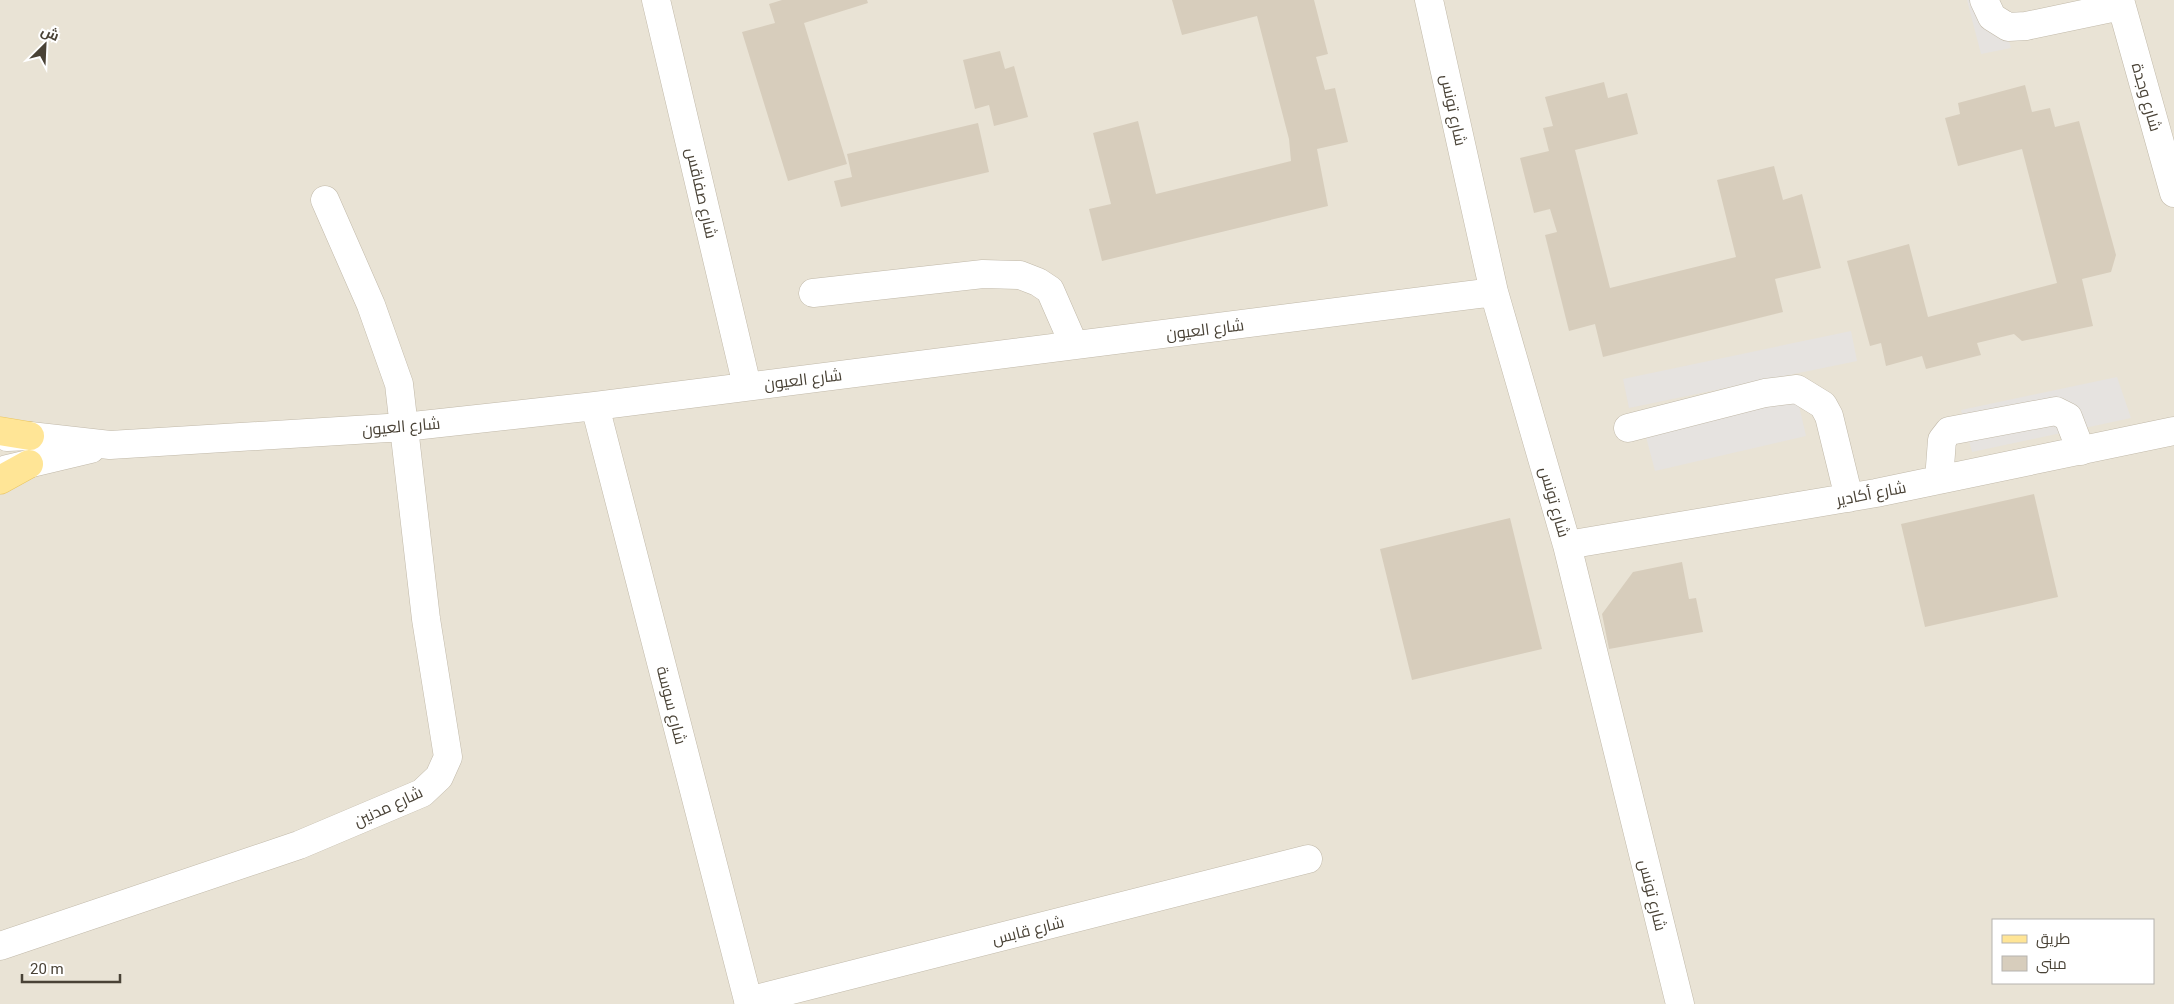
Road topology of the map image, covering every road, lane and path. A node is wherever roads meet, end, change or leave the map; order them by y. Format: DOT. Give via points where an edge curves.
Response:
graph roads {
  1 [pos="656,0"];
  2 [pos="1430,0"];
  3 [pos="1984,0"];
  4 [pos="2121,3"];
  5 [pos="2174,193"];
  6 [pos="325,200"];
  7 [pos="1494,292"];
  8 [pos="813,293"];
  9 [pos="1074,345"];
  10 [pos="748,386"];
  11 [pos="595,406"];
  12 [pos="404,428"];
  13 [pos="1628,428"];
  14 [pos="0,431"];
  15 [pos="2174,431"];
  16 [pos="30,436"];
  17 [pos="0,437"];
  18 [pos="110,445"];
  19 [pos="2081,451"];
  20 [pos="28,464"];
  21 [pos="0,471"];
  22 [pos="0,480"];
  23 [pos="1939,480"];
  24 [pos="1849,498"];
  25 [pos="1567,545"];
  26 [pos="1308,859"];
  27 [pos="0,946"];
  28 [pos="748,1002"];
  29 [pos="1680,1004"];
  1 -- 10 [label="street, شارع صفاقس"];
  2 -- 7 [label="street, شارع تونس"];
  3 -- 4 [label="street" via="1992,17 2008,27 2026,26"];
  4 -- 5 [label="street, شارع وجدة"];
  6 -- 12 [label="street, شارع مدنين" via="371,305 393,366 399,384"];
  7 -- 9 [label="street, شارع العيون"];
  7 -- 25 [label="street, شارع تونس"];
  8 -- 9 [label="street" via="983,274 1020,275 1050,290"];
  9 -- 10 [label="street, شارع العيون"];
  10 -- 11 [label="street, شارع العيون"];
  11 -- 12 [label="street, شارع العيون"];
  11 -- 28 [label="street, شارع سوسة"];
  12 -- 18 [label="street, شارع العيون"];
  12 -- 27 [label="street, شارع مدنين" via="426,619 448,757 439,777 422,793 299,845"];
  13 -- 24 [label="street" via="1765,393 1797,389 1823,406 1830,416"];
  14 -- 16 [label="main road"];
  15 -- 19 [label="street, شارع أكادير"];
  16 -- 17 [label="street"];
  16 -- 18 [label="street"];
  18 -- 20 [label="street"];
  19 -- 23 [label="street, شارع أكادير"];
  19 -- 23 [label="street" via="2068,417 2056,412 1950,431 1942,440"];
  20 -- 21 [label="street"];
  20 -- 22 [label="main road"];
  23 -- 24 [label="street, شارع أكادير"];
  24 -- 25 [label="street, شارع أكادير"];
  25 -- 29 [label="street, شارع تونس"];
  26 -- 28 [label="street, شارع قابس"];
}
